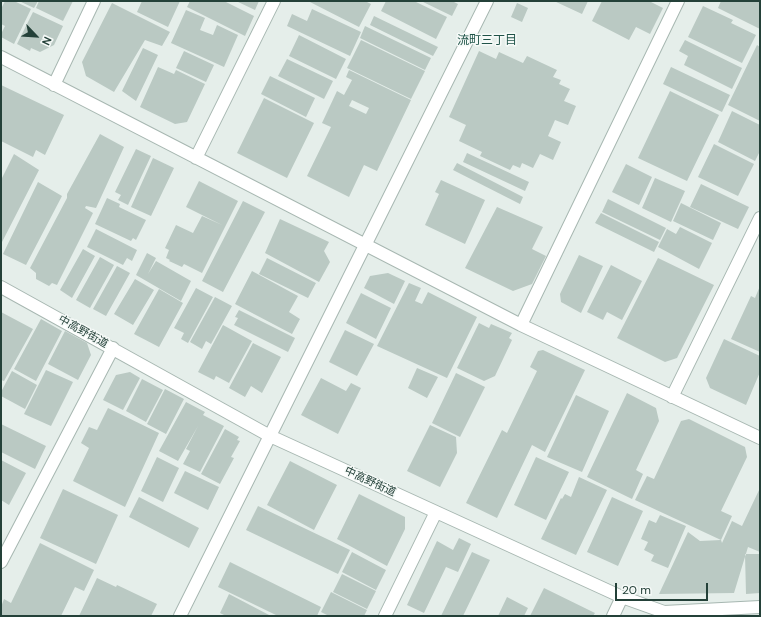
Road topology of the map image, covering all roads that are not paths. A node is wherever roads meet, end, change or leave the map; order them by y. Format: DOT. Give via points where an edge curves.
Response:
graph roads {
  1 [pos="94,1"];
  2 [pos="274,1"];
  3 [pos="487,1"];
  4 [pos="678,1"];
  5 [pos="1,57"];
  6 [pos="54,85"];
  7 [pos="196,158"];
  8 [pos="760,218"];
  9 [pos="365,245"];
  10 [pos="1,287"];
  11 [pos="521,325"];
  12 [pos="113,348"];
  13 [pos="672,397"];
  14 [pos="270,436"];
  15 [pos="760,438"];
  16 [pos="436,512"];
  17 [pos="1,562"];
  18 [pos="622,597"];
  19 [pos="760,607"];
  20 [pos="180,616"];
  21 [pos="385,616"];
  22 [pos="613,616"];
  1 -- 6 [label="street"];
  2 -- 7 [label="street"];
  3 -- 9 [label="street"];
  4 -- 11 [label="street"];
  5 -- 6 [label="street"];
  6 -- 7 [label="street"];
  7 -- 9 [label="street"];
  8 -- 13 [label="street"];
  9 -- 11 [label="street"];
  9 -- 14 [label="street"];
  10 -- 12 [label="street, 中高野街道"];
  11 -- 13 [label="street"];
  12 -- 14 [label="street, 中高野街道"];
  12 -- 17 [label="street"];
  13 -- 15 [label="street"];
  14 -- 16 [label="street, 中高野街道"];
  14 -- 20 [label="street"];
  16 -- 18 [label="street, 中高野街道"];
  16 -- 21 [label="street"];
  18 -- 19 [label="street, 中高野街道" via="664,612"];
  18 -- 22 [label="street"];
}
